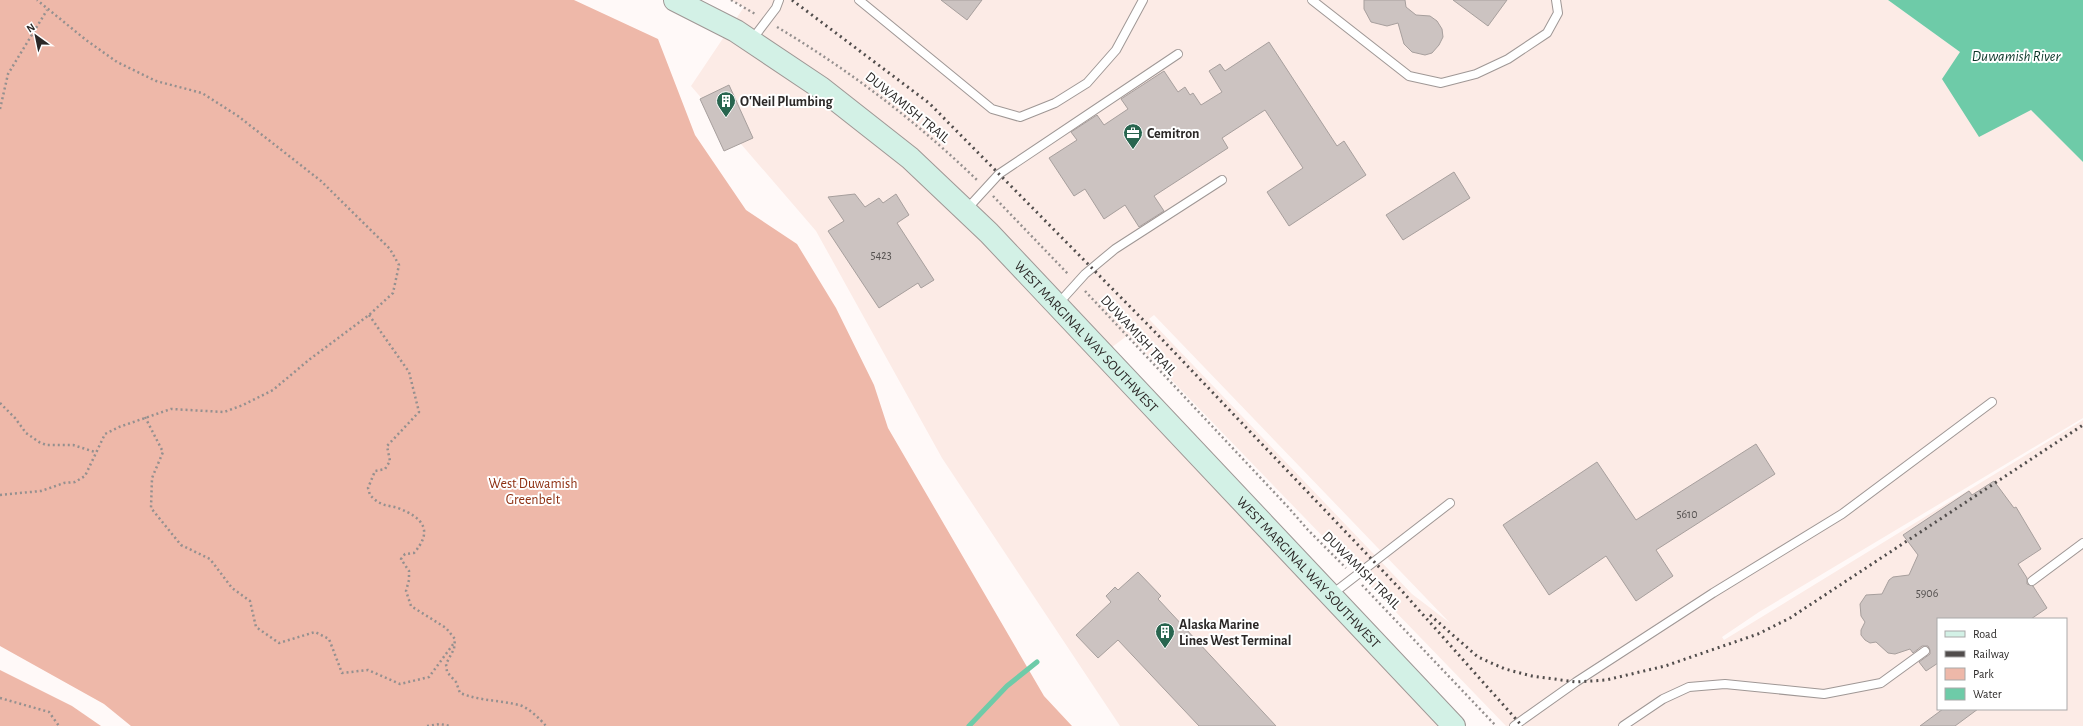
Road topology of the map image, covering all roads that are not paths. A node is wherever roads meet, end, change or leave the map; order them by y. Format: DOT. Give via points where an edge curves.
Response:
graph roads {
  1 [pos="675,0"];
  2 [pos="779,0"];
  3 [pos="859,0"];
  4 [pos="1143,0"];
  5 [pos="1312,0"];
  6 [pos="1556,0"];
  7 [pos="751,42"];
  8 [pos="1178,54"];
  9 [pos="1222,180"];
  10 [pos="965,211"];
  11 [pos="1056,305"];
  12 [pos="1992,402"];
  13 [pos="1450,503"];
  14 [pos="2083,543"];
  15 [pos="2032,581"];
  16 [pos="1331,596"];
  17 [pos="1925,651"];
  18 [pos="1454,726"];
  19 [pos="1514,726"];
  20 [pos="1623,726"];
  1 -- 7 [label="main road, WEST MARGINAL WAY SOUTHWEST"];
  2 -- 7 [label="lane"];
  3 -- 4 [label="lane" via="992,109 1020,117 1055,103 1086,84 1116,50"];
  5 -- 6 [label="lane" via="1409,76 1441,83 1476,74 1508,58 1547,33 1558,13"];
  7 -- 10 [label="main road, WEST MARGINAL WAY SOUTHWEST" via="822,88 910,158"];
  8 -- 10 [label="lane" via="1016,161 999,174"];
  9 -- 11 [label="lane" via="1115,249"];
  10 -- 11 [label="main road, WEST MARGINAL WAY SOUTHWEST"];
  11 -- 16 [label="main road, WEST MARGINAL WAY SOUTHWEST"];
  12 -- 19 [label="lane" via="1842,514 1576,682"];
  13 -- 16 [label="lane"];
  14 -- 15 [label="lane"];
  16 -- 18 [label="main road, WEST MARGINAL WAY SOUTHWEST"];
  17 -- 20 [label="lane" via="1880,683 1824,694 1725,684 1689,687 1664,698"];
}
